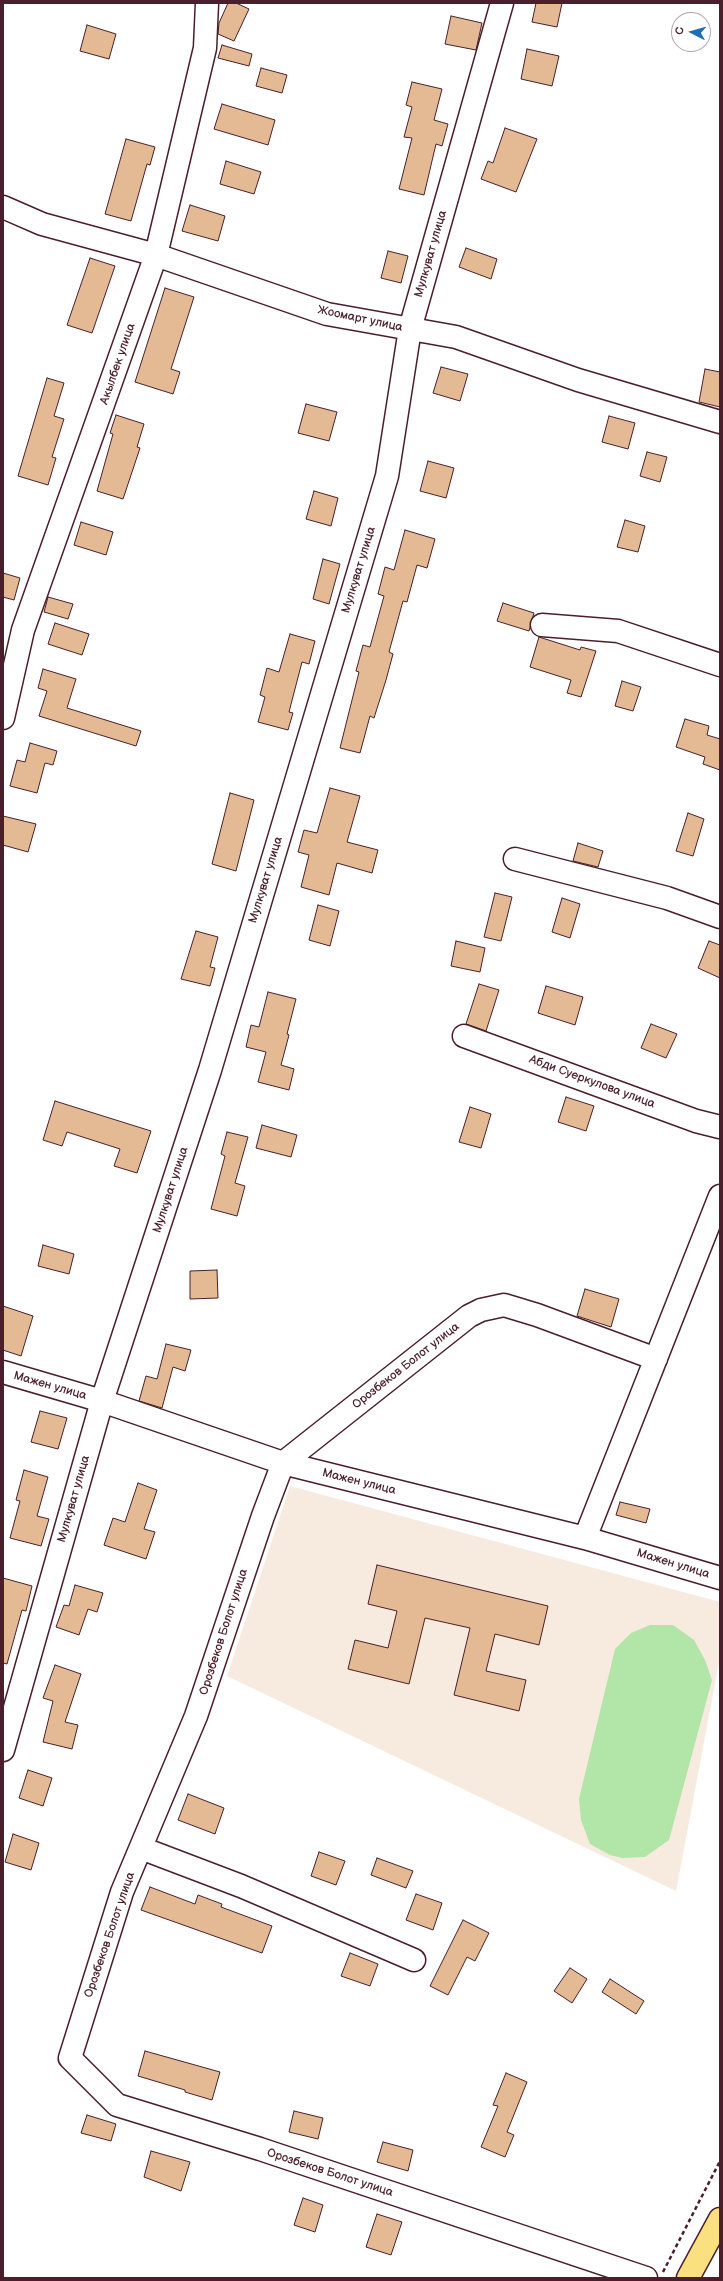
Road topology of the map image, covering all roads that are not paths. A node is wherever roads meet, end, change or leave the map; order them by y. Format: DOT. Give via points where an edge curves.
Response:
graph roads {
  1 [pos="207,3"];
  2 [pos="502,3"];
  3 [pos="3,206"];
  4 [pos="156,256"];
  5 [pos="410,329"];
  6 [pos="720,422"];
  7 [pos="542,625"];
  8 [pos="720,665"];
  9 [pos="3,718"];
  10 [pos="515,859"];
  11 [pos="720,917"];
  12 [pos="464,1036"];
  13 [pos="720,1127"];
  14 [pos="720,1196"];
  15 [pos="656,1359"];
  16 [pos="3,1372"];
  17 [pos="102,1401"];
  18 [pos="283,1463"];
  19 [pos="585,1538"];
  20 [pos="720,1578"];
  21 [pos="3,1750"];
  22 [pos="140,1848"];
  23 [pos="414,1960"];
  24 [pos="720,2219"];
  25 [pos="646,2278"];
  26 [pos="688,2278"];
  1 -- 4 [label="street, Акылбек улица" via="205,48"];
  2 -- 5 [label="street, Мулкуват улица"];
  3 -- 4 [label="street, Жоомарт улица" via="42,224"];
  4 -- 5 [label="street, Жоомарт улица" via="327,314"];
  4 -- 9 [label="street, Акылбек улица" via="23,630"];
  5 -- 6 [label="street, Жоомарт улица" via="456,337 578,380"];
  5 -- 17 [label="street, Мулкуват улица" via="387,476 210,1070"];
  7 -- 8 [label="street" via="618,631"];
  10 -- 11 [label="street" via="667,898"];
  12 -- 13 [label="street, Абди Суеркулова улица" via="696,1121"];
  14 -- 15 [label="street"];
  15 -- 18 [label="street, Орозбеков Болот улица" via="510,1307 481,1310 469,1316"];
  15 -- 19 [label="street"];
  16 -- 17 [label="street, Мажен улица"];
  17 -- 18 [label="street, Мажен улица"];
  17 -- 21 [label="street, Мулкуват улица"];
  18 -- 19 [label="street, Мажен улица"];
  18 -- 22 [label="street, Орозбеков Болот улица" via="196,1716"];
  19 -- 20 [label="street, Мажен улица"];
  22 -- 23 [label="street" via="241,1886"];
  22 -- 25 [label="street, Орозбеков Болот улица" via="122,1892 70,2058 117,2105 260,2149"];
  24 -- 26 [label="highway"];
}
